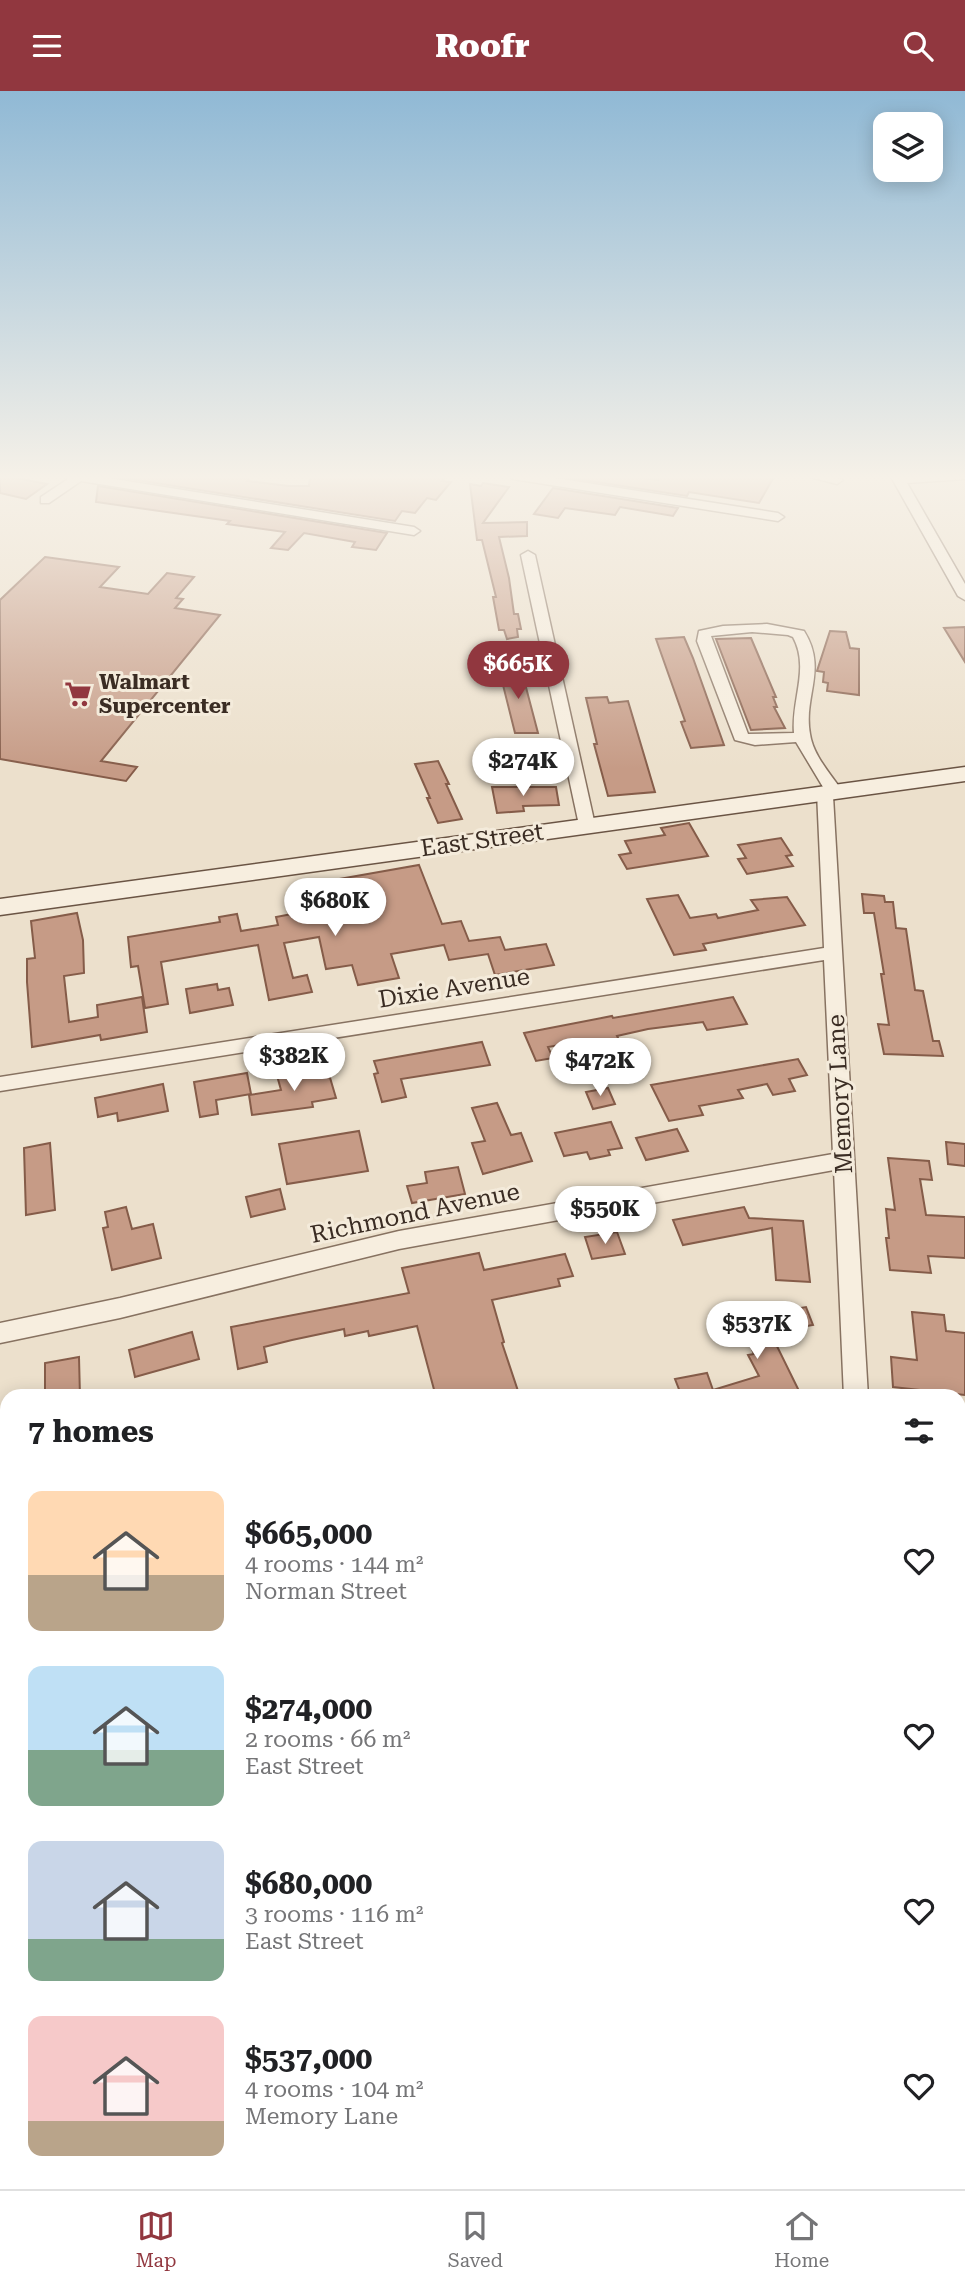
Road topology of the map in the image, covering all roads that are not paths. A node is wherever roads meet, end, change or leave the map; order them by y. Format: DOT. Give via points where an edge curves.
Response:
graph roads {
  1 [pos="532,573"];
  2 [pos="952,573"];
  3 [pos="965,596"];
  4 [pos="803,737"];
  5 [pos="965,773"];
  6 [pos="830,792"];
  7 [pos="587,825"];
  8 [pos="0,907"];
  9 [pos="833,953"];
  10 [pos="0,1084"];
  11 [pos="844,1160"];
  12 [pos="0,1333"];
  13 [pos="856,1389"];
  1 -- 7 [label="street"];
  2 -- 3 [label="street"];
  4 -- 4 [label="street" via="808,655 799,634 782,628 704,634 741,737"];
  4 -- 6 [label="street"];
  5 -- 6 [label="street, East Street"];
  6 -- 7 [label="street, East Street"];
  6 -- 9 [label="street, Memory Lane"];
  7 -- 8 [label="street, East Street"];
  9 -- 10 [label="street, Dixie Avenue"];
  9 -- 11 [label="street, Memory Lane"];
  11 -- 12 [label="street, Richmond Avenue" via="399,1240"];
  11 -- 13 [label="street, Memory Lane"];
}
